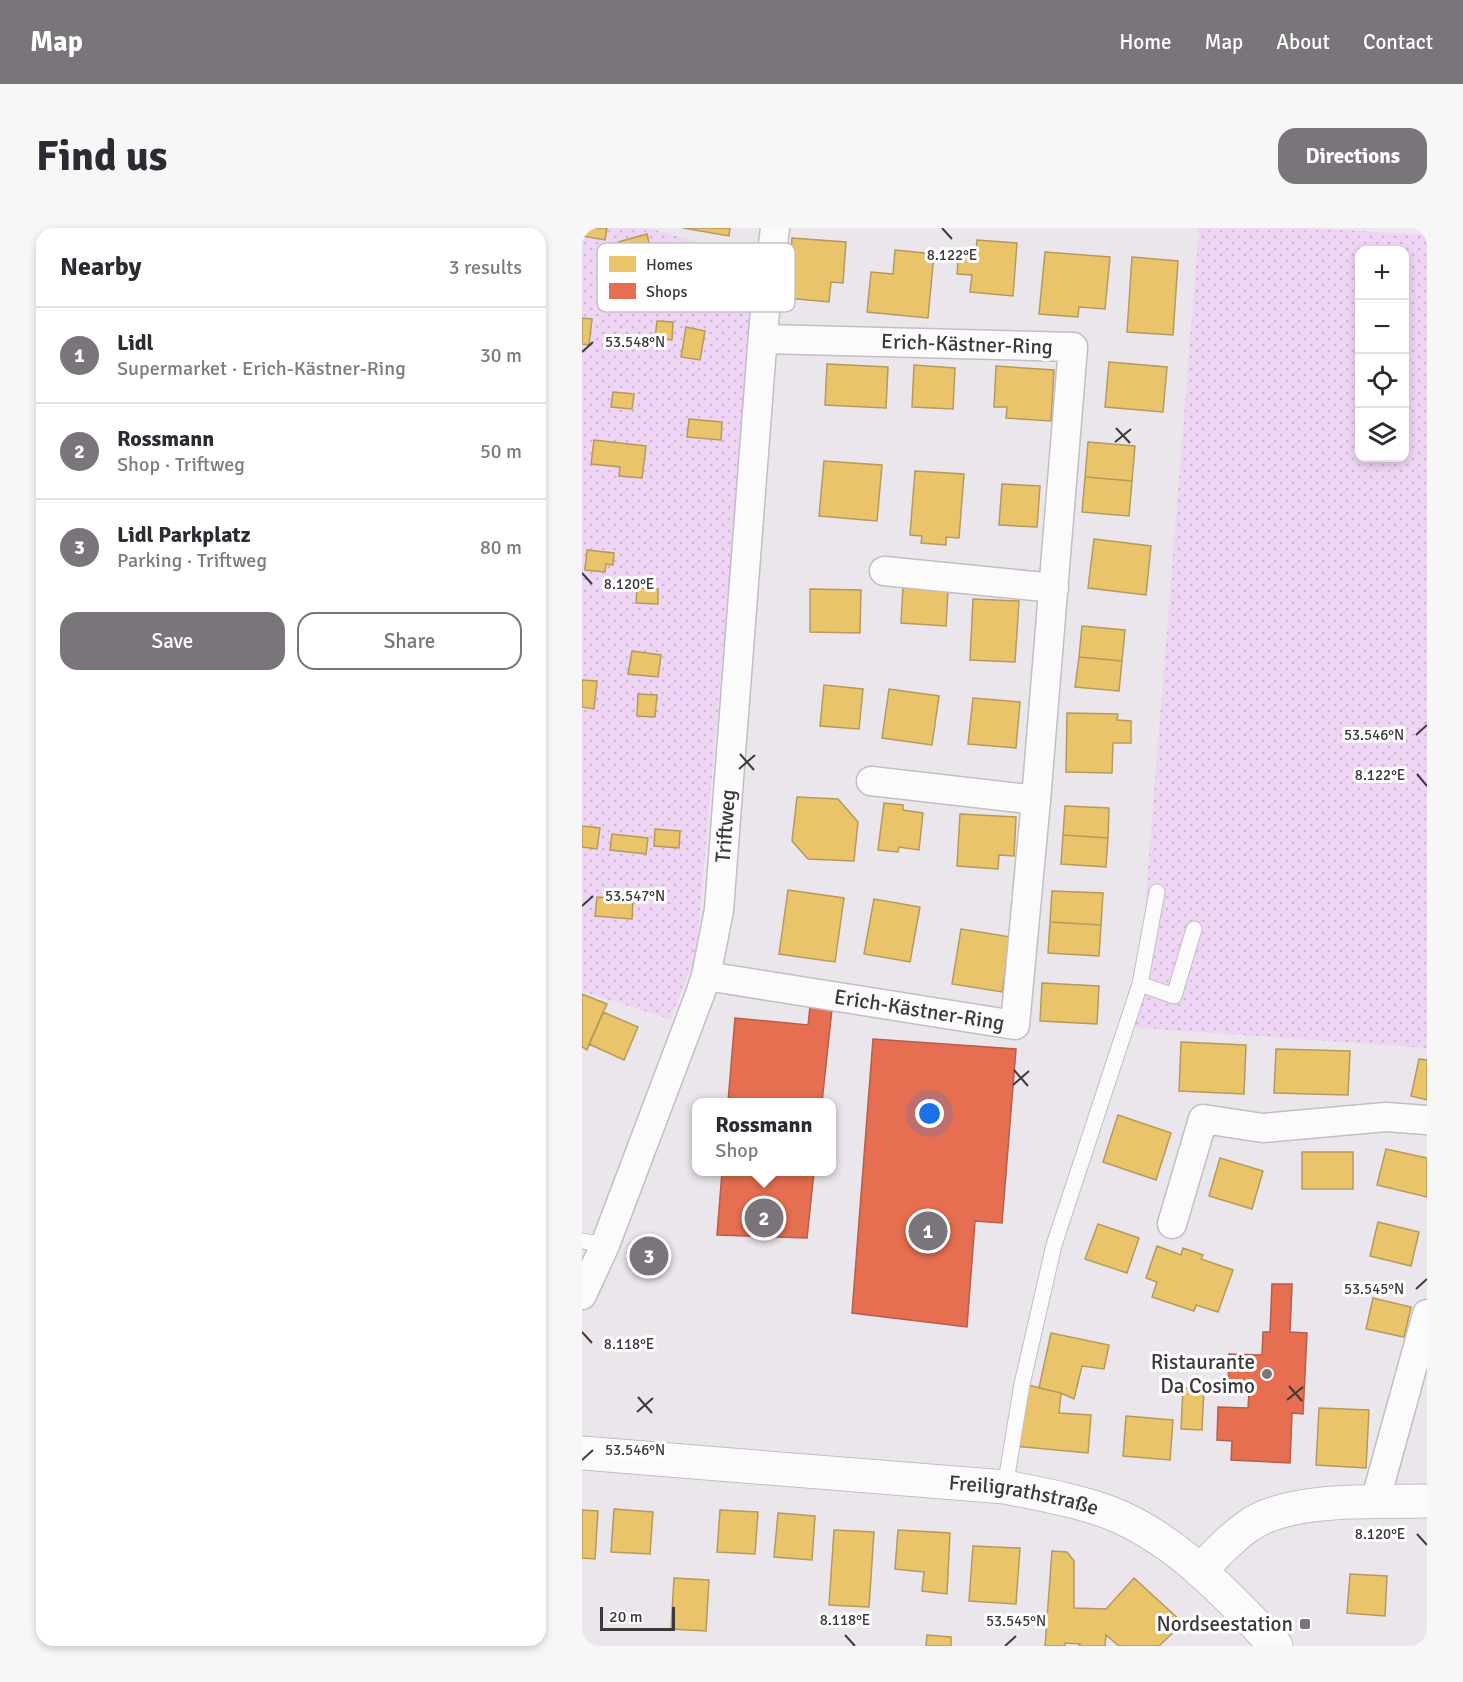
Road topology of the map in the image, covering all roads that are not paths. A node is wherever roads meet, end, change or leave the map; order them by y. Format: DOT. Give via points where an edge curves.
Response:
graph roads {
  1 [pos="775,228"];
  2 [pos="773,243"];
  3 [pos="766,312"];
  4 [pos="763,339"];
  5 [pos="884,571"];
  6 [pos="1054,588"];
  7 [pos="871,781"];
  8 [pos="1036,800"];
  9 [pos="1157,892"];
  10 [pos="1194,929"];
  11 [pos="706,976"];
  12 [pos="1140,984"];
  13 [pos="1427,1120"];
  14 [pos="1172,1224"];
  15 [pos="593,1243"];
  16 [pos="582,1295"];
  17 [pos="1427,1314"];
  18 [pos="582,1453"];
  19 [pos="1005,1487"];
  20 [pos="1427,1501"];
  21 [pos="1376,1502"];
  22 [pos="1200,1571"];
  23 [pos="1276,1646"];
  1 -- 2 [label="street, Triftweg"];
  3 -- 4 [label="street, Triftweg"];
  4 -- 6 [label="street, Erich-Kästner-Ring" via="1073,347"];
  4 -- 11 [label="street, Triftweg" via="720,910"];
  5 -- 6 [label="street"];
  6 -- 8 [label="street, Erich-Kästner-Ring"];
  7 -- 8 [label="street"];
  8 -- 11 [label="street, Erich-Kästner-Ring" via="1015,1025"];
  9 -- 12 [label="lane"];
  10 -- 12 [label="lane" via="1174,996"];
  11 -- 15 [label="street, Triftweg"];
  12 -- 19 [label="lane" via="1054,1245"];
  13 -- 14 [label="street" via="1386,1117 1263,1128 1203,1119"];
  15 -- 16 [label="street, Triftweg"];
  17 -- 21 [label="street"];
  18 -- 19 [label="main road, Freiligrathstraße"];
  19 -- 22 [label="main road, Freiligrathstraße" via="1073,1500 1110,1513 1147,1531"];
  20 -- 21 [label="main road"];
  21 -- 22 [label="main road" via="1315,1505 1280,1512 1253,1523"];
  22 -- 23 [label="main road, Freiligrathstraße"];
}
